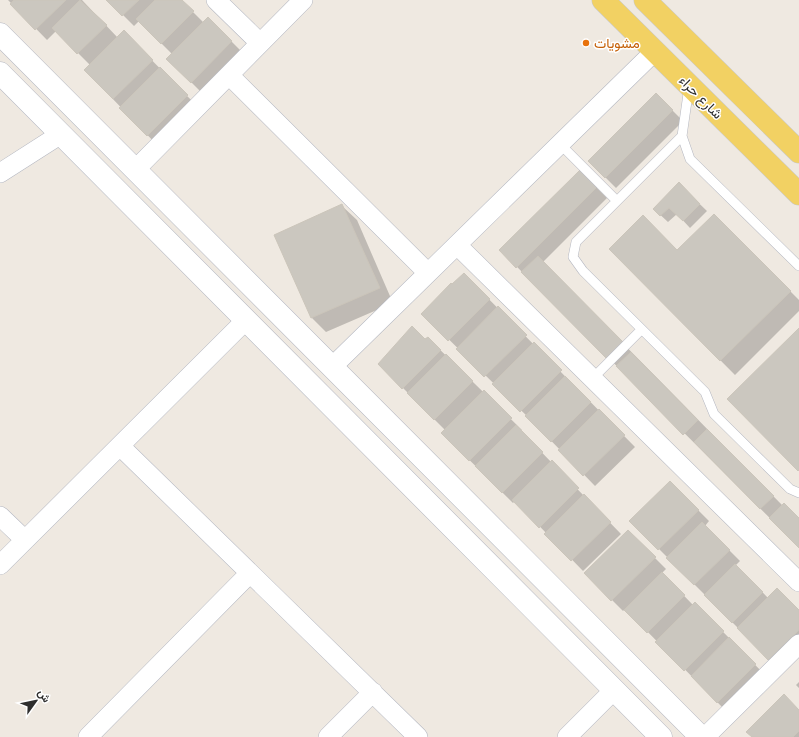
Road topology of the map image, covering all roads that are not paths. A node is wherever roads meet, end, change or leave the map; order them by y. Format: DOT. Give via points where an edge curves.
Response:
graph roads {
  1 [pos="216,0"];
  2 [pos="302,0"];
  3 [pos="603,0"];
  4 [pos="645,0"];
  5 [pos="0,34"];
  6 [pos="260,43"];
  7 [pos="655,51"];
  8 [pos="0,73"];
  9 [pos="229,75"];
  10 [pos="689,86"];
  11 [pos="62,134"];
  12 [pos="682,136"];
  13 [pos="560,144"];
  14 [pos="799,152"];
  15 [pos="135,170"];
  16 [pos="0,173"];
  17 [pos="799,194"];
  18 [pos="617,201"];
  19 [pos="457,245"];
  20 [pos="799,266"];
  21 [pos="428,273"];
  22 [pos="246,320"];
  23 [pos="641,330"];
  24 [pos="332,367"];
  25 [pos="593,378"];
  26 [pos="120,446"];
  27 [pos="799,493"];
  28 [pos="0,516"];
  29 [pos="25,540"];
  30 [pos="0,565"];
  31 [pos="250,573"];
  32 [pos="799,582"];
  33 [pos="799,644"];
  34 [pos="614,690"];
  35 [pos="373,692"];
  36 [pos="88,737"];
  37 [pos="328,737"];
  38 [pos="418,737"];
  39 [pos="568,737"];
  40 [pos="661,737"];
  41 [pos="701,737"];
  42 [pos="705,737"];
  1 -- 6 [label="street"];
  2 -- 6 [label="street"];
  3 -- 7 [label="main road, شارع حراء"];
  4 -- 14 [label="main road"];
  5 -- 15 [label="street"];
  6 -- 9 [label="street"];
  7 -- 10 [label="main road, شارع حراء"];
  7 -- 13 [label="street"];
  8 -- 11 [label="street"];
  9 -- 15 [label="street"];
  9 -- 21 [label="street"];
  10 -- 12 [label="lane"];
  10 -- 17 [label="main road, شارع حراء"];
  11 -- 16 [label="street"];
  11 -- 22 [label="street"];
  12 -- 18 [label="lane"];
  12 -- 20 [label="lane" via="690,159"];
  13 -- 18 [label="lane"];
  13 -- 19 [label="street"];
  15 -- 24 [label="street"];
  18 -- 23 [label="lane" via="576,242 573,256 583,271"];
  19 -- 21 [label="street"];
  19 -- 25 [label="street"];
  21 -- 24 [label="street"];
  22 -- 26 [label="street"];
  22 -- 34 [label="street"];
  23 -- 25 [label="lane"];
  23 -- 27 [label="lane" via="705,392 714,414 790,489"];
  24 -- 41 [label="street"];
  25 -- 32 [label="street"];
  26 -- 29 [label="street"];
  26 -- 31 [label="street"];
  28 -- 29 [label="street"];
  29 -- 30 [label="street"];
  31 -- 35 [label="street"];
  31 -- 36 [label="street"];
  33 -- 42 [label="street"];
  34 -- 39 [label="street"];
  34 -- 40 [label="street"];
  35 -- 37 [label="street"];
  35 -- 38 [label="street"];
}
